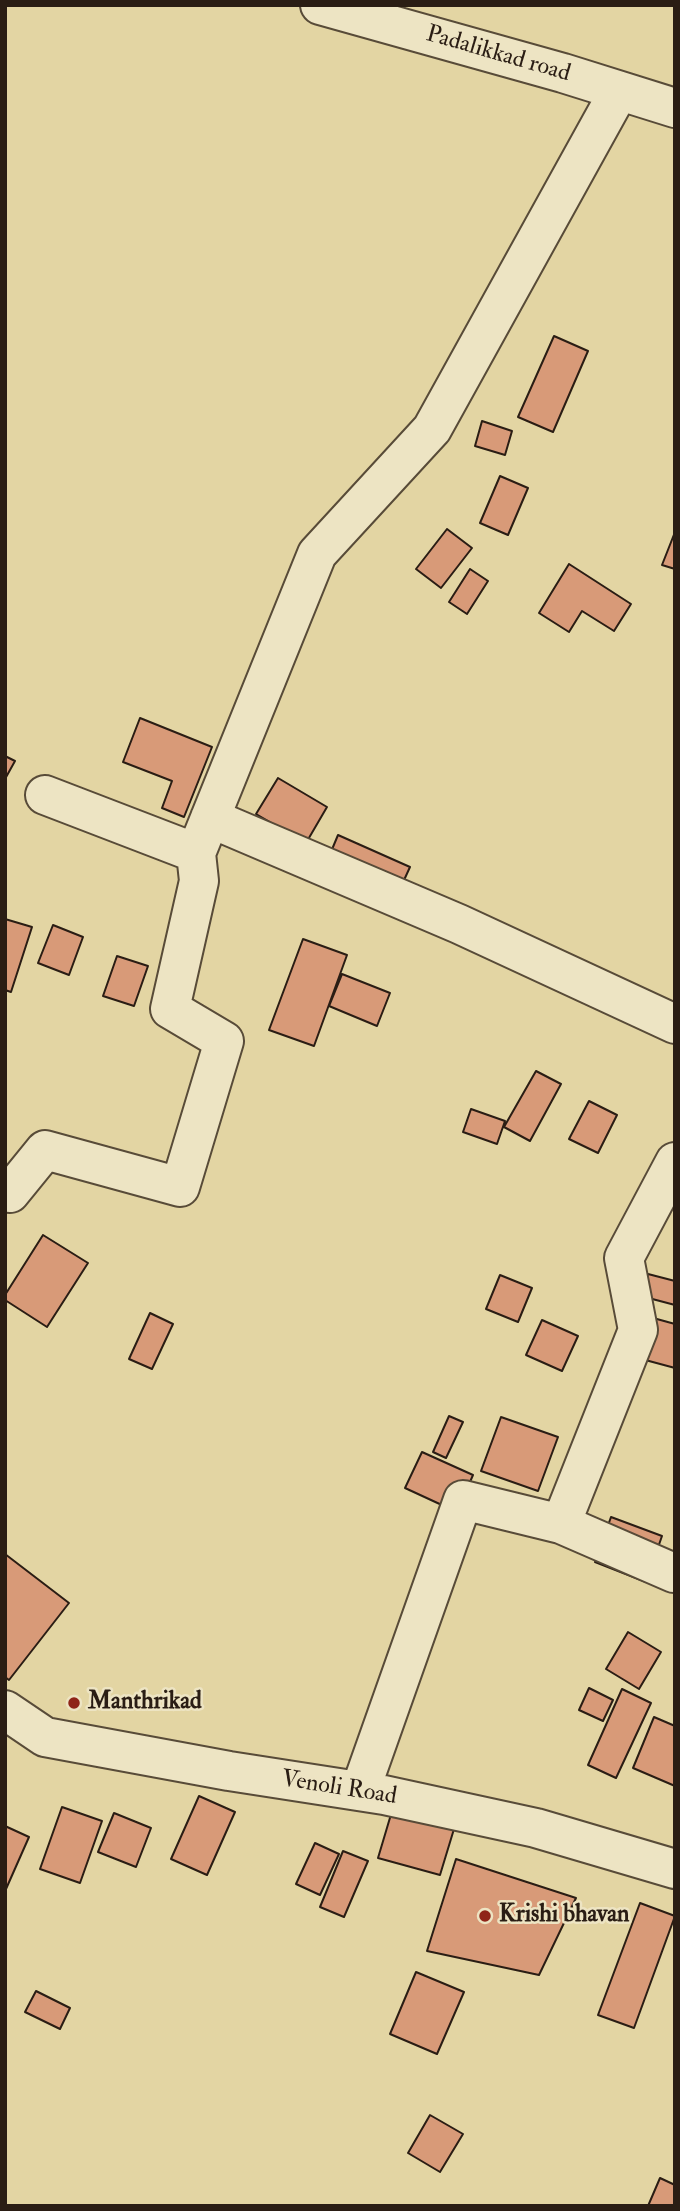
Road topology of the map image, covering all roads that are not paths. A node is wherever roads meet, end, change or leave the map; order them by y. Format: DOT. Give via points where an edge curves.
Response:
graph roads {
  1 [pos="320,5"];
  2 [pos="619,91"];
  3 [pos="675,108"];
  4 [pos="44,795"];
  5 [pos="203,836"];
  6 [pos="675,1024"];
  7 [pos="675,1162"];
  8 [pos="5,1191"];
  9 [pos="561,1524"];
  10 [pos="674,1573"];
  11 [pos="7,1716"];
  12 [pos="360,1791"];
  13 [pos="675,1869"];
  1 -- 2 [label="street, Padalikkad road"];
  2 -- 3 [label="street, Padalikkad road"];
  2 -- 5 [label="street" via="432,429 317,554"];
  4 -- 5 [label="street"];
  5 -- 6 [label="street" via="459,924"];
  5 -- 8 [label="street" via="199,881 170,1009 223,1041 180,1187 45,1150 10,1193"];
  7 -- 9 [label="street" via="624,1258 638,1330"];
  9 -- 10 [label="street"];
  9 -- 12 [label="street" via="463,1500"];
  11 -- 12 [label="street, Venoli Road" via="45,1737"];
  12 -- 13 [label="street, Venoli Road" via="536,1828"];
}
